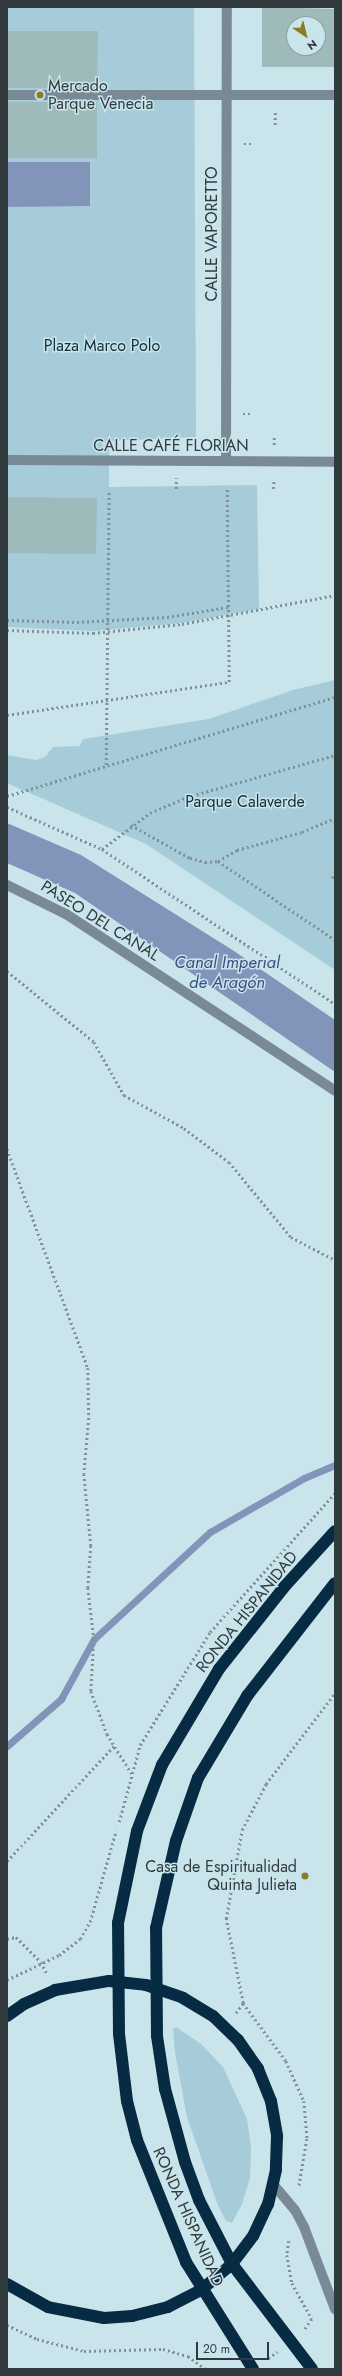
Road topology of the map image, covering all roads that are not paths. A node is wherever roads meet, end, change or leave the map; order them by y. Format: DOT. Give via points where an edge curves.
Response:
graph roads {
  1 [pos="228,7"];
  2 [pos="228,93"];
  3 [pos="7,95"];
  4 [pos="335,95"];
  5 [pos="7,460"];
  6 [pos="226,461"];
  7 [pos="335,462"];
  8 [pos="7,885"];
  9 [pos="335,1092"];
  10 [pos="335,1532"];
  11 [pos="335,1583"];
  12 [pos="118,1981"];
  13 [pos="156,1988"];
  14 [pos="7,2016"];
  15 [pos="273,2184"];
  16 [pos="232,2264"];
  17 [pos="7,2284"];
  18 [pos="201,2290"];
  19 [pos="335,2309"];
  20 [pos="252,2369"];
  21 [pos="312,2369"];
  1 -- 2 [label="street, CALLE VAPORETTO"];
  2 -- 3 [label="street"];
  2 -- 4 [label="street"];
  2 -- 6 [label="street, CALLE VAPORETTO"];
  5 -- 6 [label="street, CALLE CAFÉ FLORIAN"];
  6 -- 7 [label="street, CALLE CAFÉ FLORIAN"];
  8 -- 9 [label="street, PASEO DEL CANAL" via="66,914"];
  10 -- 12 [label="highway, RONDA HISPANIDAD" via="285,1586 219,1668 162,1765 137,1830 123,1897 118,1923"];
  11 -- 13 [label="highway, RONDA HISPANIDAD" via="247,1696 198,1778 176,1841 161,1901 156,1928"];
  12 -- 13 [label="highway"];
  12 -- 14 [label="highway" via="55,1990 24,2004"];
  12 -- 18 [label="highway, RONDA HISPANIDAD" via="120,2040 137,2140 149,2177"];
  13 -- 15 [label="highway" via="183,1998 224,2027 258,2069 271,2101 277,2136"];
  13 -- 16 [label="highway, RONDA HISPANIDAD" via="157,2036 174,2127 199,2200"];
  15 -- 16 [label="highway" via="268,2204 253,2236"];
  15 -- 19 [label="street" via="295,2210 304,2227"];
  16 -- 18 [label="highway"];
  16 -- 21 [label="highway, RONDA HISPANIDAD"];
  17 -- 18 [label="highway" via="48,2307 104,2318 132,2316 168,2307"];
  18 -- 20 [label="highway, RONDA HISPANIDAD"];
}
